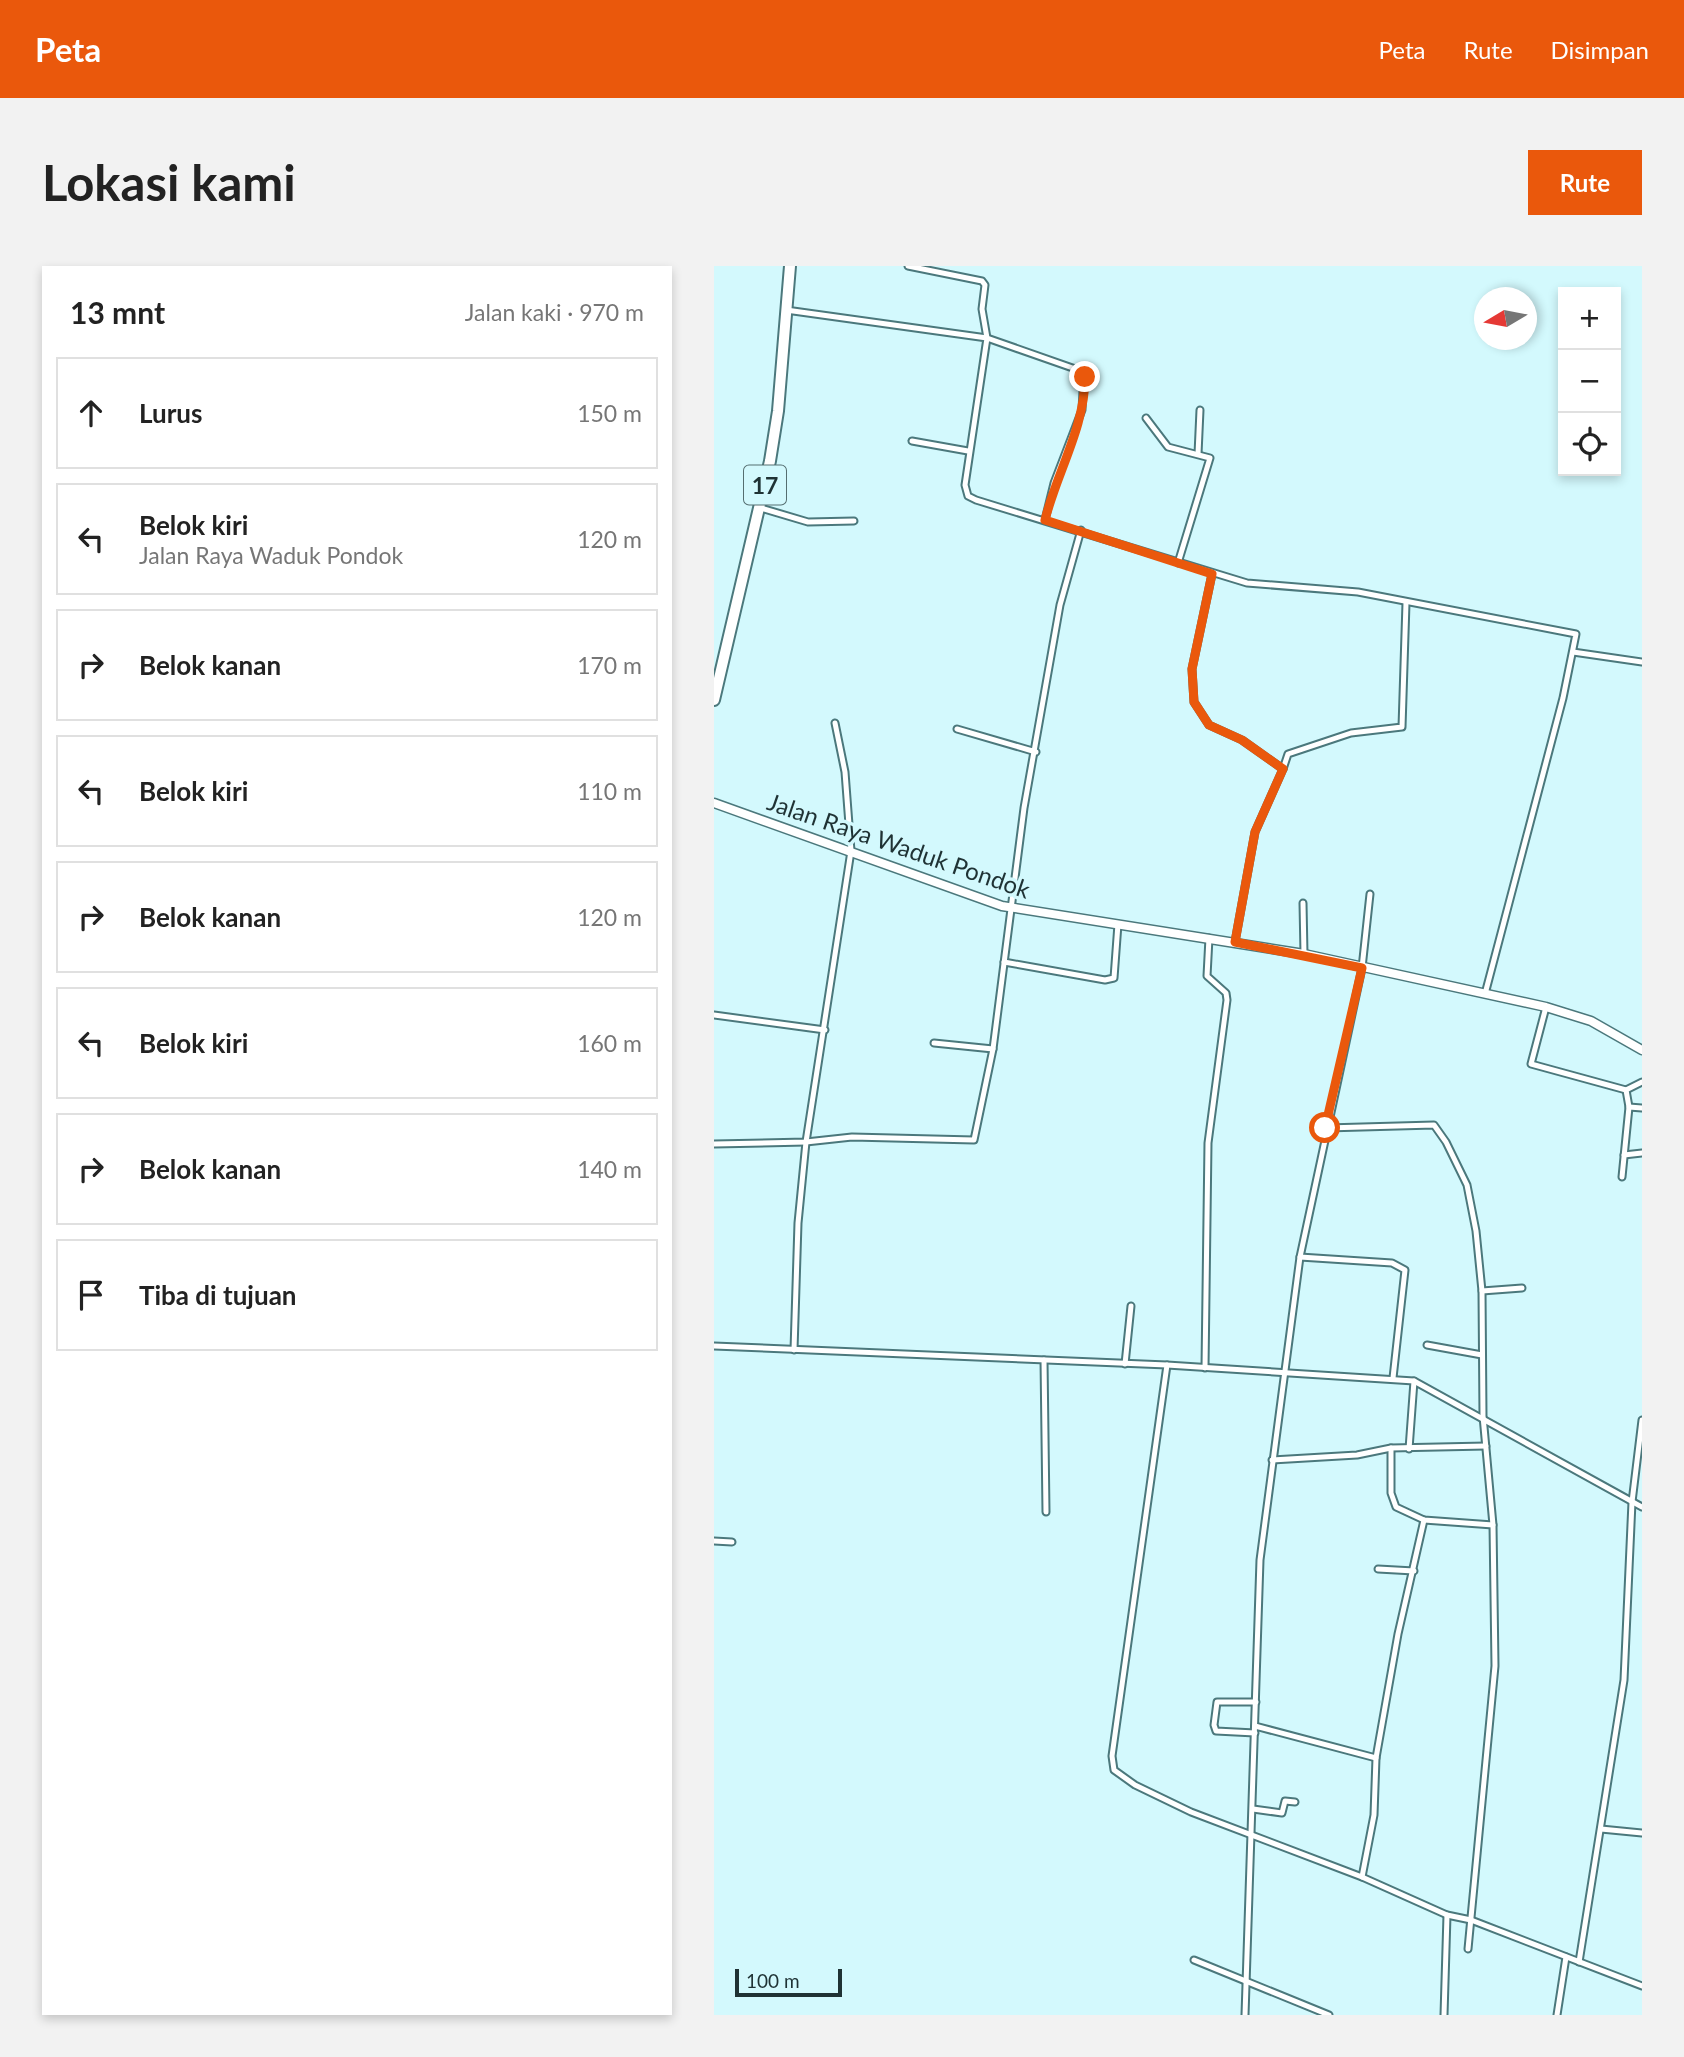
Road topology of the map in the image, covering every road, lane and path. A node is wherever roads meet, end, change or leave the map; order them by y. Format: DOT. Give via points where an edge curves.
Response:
graph roads {
  1 [pos="790,266"];
  2 [pos="908,266"];
  3 [pos="786,310"];
  4 [pos="987,338"];
  5 [pos="1200,410"];
  6 [pos="1146,418"];
  7 [pos="912,441"];
  8 [pos="968,451"];
  9 [pos="1198,454"];
  10 [pos="761,508"];
  11 [pos="1045,520"];
  12 [pos="854,521"];
  13 [pos="1081,530"];
  14 [pos="1178,563"];
  15 [pos="1212,574"];
  16 [pos="1406,603"];
  17 [pos="1573,652"];
  18 [pos="1642,662"];
  19 [pos="714,701"];
  20 [pos="835,723"];
  21 [pos="957,729"];
  22 [pos="1036,752"];
  23 [pos="1283,769"];
  24 [pos="714,803"];
  25 [pos="850,851"];
  26 [pos="1370,894"];
  27 [pos="1303,903"];
  28 [pos="1011,908"];
  29 [pos="1118,925"];
  30 [pos="1209,938"];
  31 [pos="1235,942"];
  32 [pos="1304,954"];
  33 [pos="1004,962"];
  34 [pos="1362,968"];
  35 [pos="1485,994"];
  36 [pos="1546,1007"];
  37 [pos="714,1015"];
  38 [pos="825,1030"];
  39 [pos="934,1042"];
  40 [pos="993,1049"];
  41 [pos="1642,1050"];
  42 [pos="1642,1082"];
  43 [pos="1626,1090"];
  44 [pos="1629,1107"];
  45 [pos="1642,1108"];
  46 [pos="1325,1128"];
  47 [pos="806,1142"];
  48 [pos="714,1144"];
  49 [pos="1642,1153"];
  50 [pos="1624,1155"];
  51 [pos="1622,1177"];
  52 [pos="1300,1257"];
  53 [pos="1522,1288"];
  54 [pos="1482,1291"];
  55 [pos="1131,1306"];
  56 [pos="1427,1345"];
  57 [pos="714,1346"];
  58 [pos="794,1350"];
  59 [pos="1482,1355"];
  60 [pos="1044,1360"];
  61 [pos="1125,1364"];
  62 [pos="1167,1365"];
  63 [pos="1205,1368"];
  64 [pos="1284,1372"];
  65 [pos="1393,1378"];
  66 [pos="1414,1381"];
  67 [pos="1483,1416"];
  68 [pos="1642,1420"];
  69 [pos="1486,1446"];
  70 [pos="1391,1448"];
  71 [pos="1409,1449"];
  72 [pos="1272,1460"];
  73 [pos="1632,1502"];
  74 [pos="1642,1507"];
  75 [pos="1046,1512"];
  76 [pos="1424,1520"];
  77 [pos="1493,1525"];
  78 [pos="714,1541"];
  79 [pos="732,1542"];
  80 [pos="1378,1569"];
  81 [pos="1414,1571"];
  82 [pos="1256,1702"];
  83 [pos="1255,1729"];
  84 [pos="1376,1758"];
  85 [pos="1296,1802"];
  86 [pos="1252,1808"];
  87 [pos="1601,1829"];
  88 [pos="1642,1833"];
  89 [pos="1250,1836"];
  90 [pos="1362,1877"];
  91 [pos="1447,1915"];
  92 [pos="1471,1920"];
  93 [pos="1468,1949"];
  94 [pos="1566,1957"];
  95 [pos="1194,1960"];
  96 [pos="1579,1962"];
  97 [pos="1245,1983"];
  98 [pos="1642,1986"];
  99 [pos="1245,2015"];
  100 [pos="1329,2015"];
  101 [pos="1444,2015"];
  102 [pos="1557,2015"];
  1 -- 3 [label="highway, 17"];
  2 -- 4 [label="street" via="984,282"];
  3 -- 4 [label="street"];
  3 -- 10 [label="highway, 17" via="778,411"];
  4 -- 8 [label="street"];
  4 -- 11 [label="street" via="1080,369 1085,377 1082,410"];
  5 -- 9 [label="street"];
  6 -- 9 [label="street" via="1168,447"];
  7 -- 8 [label="street"];
  8 -- 11 [label="street" via="968,496"];
  9 -- 14 [label="street" via="1208,456 1209,462"];
  10 -- 12 [label="street" via="808,522"];
  10 -- 19 [label="highway, 17"];
  11 -- 13 [label="street"];
  13 -- 14 [label="street"];
  13 -- 22 [label="street" via="1060,605"];
  14 -- 15 [label="street"];
  15 -- 16 [label="street" via="1247,583 1358,592"];
  15 -- 23 [label="street" via="1192,669 1194,702 1209,725 1242,740"];
  16 -- 17 [label="street" via="1576,634"];
  16 -- 23 [label="street" via="1402,727 1350,733 1288,754"];
  17 -- 18 [label="street"];
  17 -- 35 [label="street"];
  20 -- 25 [label="street" via="845,772"];
  21 -- 22 [label="street"];
  22 -- 28 [label="street"];
  23 -- 31 [label="street" via="1255,832"];
  24 -- 25 [label="street, Jalan Raya Waduk Pondok"];
  25 -- 28 [label="street, Jalan Raya Waduk Pondok"];
  25 -- 38 [label="street"];
  26 -- 34 [label="street"];
  27 -- 32 [label="street"];
  28 -- 29 [label="street, Jalan Raya Waduk Pondok"];
  28 -- 33 [label="street"];
  29 -- 30 [label="street, Jalan Raya Waduk Pondok"];
  29 -- 33 [label="street" via="1114,978"];
  30 -- 31 [label="street, Jalan Raya Waduk Pondok"];
  30 -- 63 [label="street" via="1207,976 1226,993 1227,1000 1208,1143"];
  31 -- 32 [label="street, Jalan Raya Waduk Pondok"];
  32 -- 34 [label="street, Jalan Raya Waduk Pondok"];
  33 -- 40 [label="street"];
  34 -- 35 [label="street, Jalan Raya Waduk Pondok"];
  34 -- 46 [label="street"];
  35 -- 36 [label="street, Jalan Raya Waduk Pondok"];
  36 -- 41 [label="street, Jalan Raya Waduk Pondok" via="1591,1021"];
  36 -- 43 [label="street" via="1531,1064"];
  37 -- 38 [label="street"];
  38 -- 47 [label="street"];
  39 -- 40 [label="street"];
  40 -- 47 [label="street" via="976,1133 970,1142 852,1137"];
  42 -- 43 [label="street"];
  43 -- 44 [label="street"];
  44 -- 45 [label="street"];
  44 -- 50 [label="street"];
  46 -- 52 [label="street"];
  46 -- 54 [label="street" via="1423,1124 1440,1131 1469,1193"];
  47 -- 48 [label="street"];
  47 -- 58 [label="street" via="797,1223"];
  49 -- 50 [label="street"];
  50 -- 51 [label="street"];
  52 -- 64 [label="street"];
  52 -- 65 [label="street" via="1392,1263 1405,1270"];
  53 -- 54 [label="street"];
  54 -- 59 [label="street"];
  55 -- 61 [label="street"];
  56 -- 59 [label="street"];
  57 -- 58 [label="street"];
  58 -- 60 [label="street"];
  59 -- 67 [label="street"];
  60 -- 61 [label="street"];
  60 -- 75 [label="street"];
  61 -- 62 [label="street"];
  62 -- 63 [label="street"];
  62 -- 89 [label="street" via="1113,1763 1119,1774 1154,1796"];
  63 -- 64 [label="street"];
  64 -- 65 [label="street"];
  64 -- 72 [label="street"];
  65 -- 66 [label="street"];
  66 -- 67 [label="street"];
  66 -- 71 [label="street"];
  67 -- 69 [label="street"];
  67 -- 73 [label="street"];
  68 -- 73 [label="street"];
  69 -- 71 [label="street"];
  69 -- 77 [label="street"];
  70 -- 71 [label="street"];
  70 -- 72 [label="street" via="1357,1455"];
  70 -- 76 [label="street" via="1391,1493 1396,1507"];
  72 -- 82 [label="street" via="1259,1568"];
  73 -- 74 [label="street"];
  73 -- 87 [label="street" via="1624,1679"];
  76 -- 77 [label="street"];
  76 -- 81 [label="street"];
  77 -- 92 [label="street" via="1494,1666"];
  78 -- 79 [label="street"];
  80 -- 81 [label="street"];
  81 -- 84 [label="street"];
  82 -- 83 [label="street"];
  82 -- 83 [label="street" via="1217,1702 1213,1725 1216,1731"];
  83 -- 84 [label="street"];
  83 -- 86 [label="street"];
  84 -- 90 [label="street" via="1374,1815"];
  85 -- 86 [label="street" via="1285,1801 1282,1812"];
  86 -- 89 [label="street"];
  87 -- 88 [label="street"];
  87 -- 96 [label="street"];
  89 -- 90 [label="street"];
  89 -- 97 [label="street"];
  90 -- 91 [label="street"];
  91 -- 92 [label="street"];
  91 -- 101 [label="street"];
  92 -- 93 [label="street"];
  92 -- 94 [label="street"];
  94 -- 96 [label="street"];
  94 -- 102 [label="street"];
  95 -- 97 [label="street"];
  96 -- 98 [label="street"];
  97 -- 99 [label="street"];
  97 -- 100 [label="street"];
}
